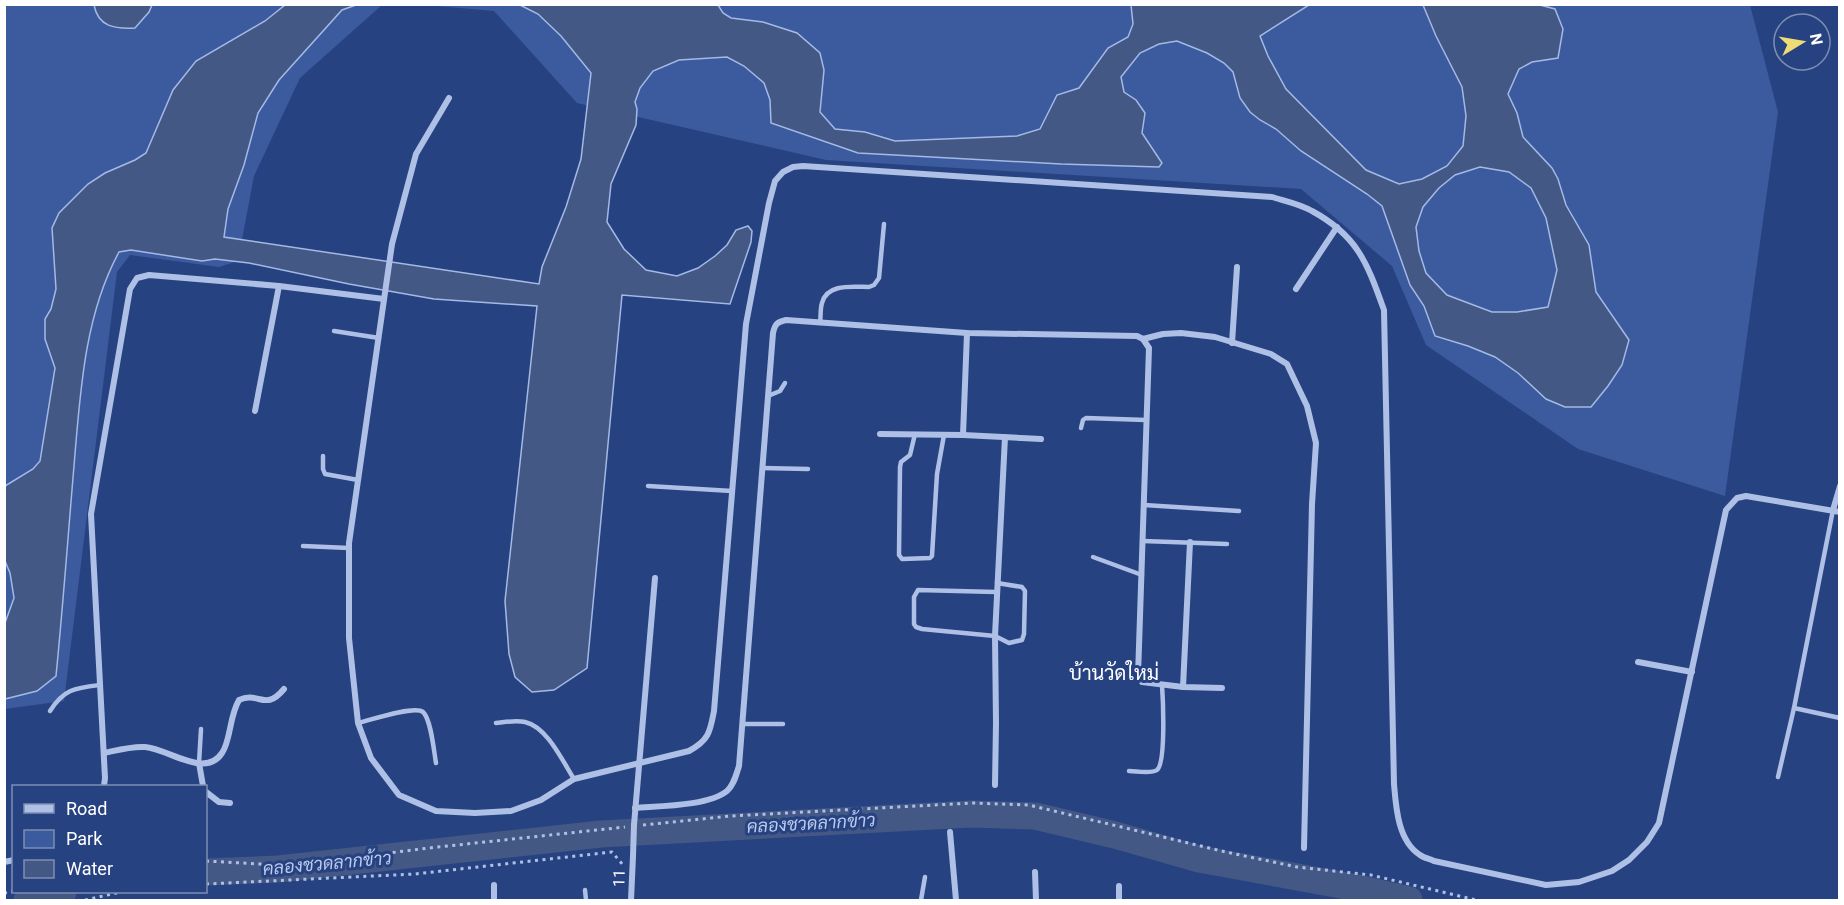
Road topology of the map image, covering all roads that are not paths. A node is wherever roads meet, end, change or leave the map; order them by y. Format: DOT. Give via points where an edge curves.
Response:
graph roads {
  1 [pos="449,98"];
  2 [pos="884,224"];
  3 [pos="1337,227"];
  4 [pos="1237,267"];
  5 [pos="279,286"];
  6 [pos="1296,289"];
  7 [pos="385,295"];
  8 [pos="820,323"];
  9 [pos="334,331"];
  10 [pos="967,333"];
  11 [pos="379,338"];
  12 [pos="1143,339"];
  13 [pos="1232,343"];
  14 [pos="785,383"];
  15 [pos="768,396"];
  16 [pos="255,411"];
  17 [pos="1146,420"];
  18 [pos="1081,428"];
  19 [pos="880,434"];
  20 [pos="915,434"];
  21 [pos="944,435"];
  22 [pos="963,435"];
  23 [pos="1005,437"];
  24 [pos="1041,439"];
  25 [pos="323,456"];
  26 [pos="762,468"];
  27 [pos="808,469"];
  28 [pos="358,480"];
  29 [pos="648,486"];
  30 [pos="1839,486"];
  31 [pos="732,491"];
  32 [pos="1144,505"];
  33 [pos="1239,511"];
  34 [pos="1836,511"];
  35 [pos="1143,541"];
  36 [pos="1190,542"];
  37 [pos="1227,544"];
  38 [pos="303,546"];
  39 [pos="349,548"];
  40 [pos="1093,557"];
  41 [pos="1142,575"];
  42 [pos="655,578"];
  43 [pos="997,583"];
  44 [pos="996,592"];
  45 [pos="995,636"];
  46 [pos="1638,662"];
  47 [pos="1692,672"];
  48 [pos="100,685"];
  49 [pos="1162,685"];
  50 [pos="1183,687"];
  51 [pos="284,688"];
  52 [pos="1222,688"];
  53 [pos="1794,708"];
  54 [pos="50,711"];
  55 [pos="1839,718"];
  56 [pos="358,723"];
  57 [pos="496,723"];
  58 [pos="743,724"];
  59 [pos="783,724"];
  60 [pos="201,729"];
  61 [pos="104,753"];
  62 [pos="436,763"];
  63 [pos="638,763"];
  64 [pos="199,764"];
  65 [pos="1129,771"];
  66 [pos="1778,777"];
  67 [pos="573,779"];
  68 [pos="104,785"];
  69 [pos="203,785"];
  70 [pos="995,785"];
  71 [pos="207,793"];
  72 [pos="230,803"];
  73 [pos="635,808"];
  74 [pos="950,832"];
  75 [pos="1304,848"];
  76 [pos="1035,872"];
  77 [pos="925,877"];
  78 [pos="494,885"];
  79 [pos="1119,886"];
  80 [pos="585,890"];
  81 [pos="494,900"];
  82 [pos="586,900"];
  83 [pos="631,900"];
  84 [pos="921,900"];
  85 [pos="956,900"];
  86 [pos="1036,900"];
  87 [pos="1119,900"];
  1 -- 7 [label="street" via="416,154 392,243"];
  2 -- 8 [label="lane" via="879,278 869,287 827,292"];
  3 -- 6 [label="street"];
  3 -- 31 [label="street" via="1310,210 1272,197 793,167 775,181 746,324"];
  3 -- 47 [label="street" via="1359,250 1384,310 1394,784 1397,815 1411,847 1420,855 1447,865 1546,885 1579,882 1612,871 1647,842 1659,823"];
  4 -- 13 [label="street"];
  5 -- 7 [label="street"];
  5 -- 16 [label="street"];
  5 -- 48 [label="street" via="149,275 136,278 130,289 91,514"];
  7 -- 11 [label="street"];
  8 -- 10 [label="street"];
  8 -- 15 [label="street" via="786,320 775,324"];
  9 -- 11 [label="lane"];
  10 -- 12 [label="street"];
  10 -- 22 [label="street"];
  11 -- 28 [label="street"];
  12 -- 13 [label="street" via="1181,333"];
  12 -- 17 [label="street" via="1149,348"];
  13 -- 75 [label="street" via="1271,354 1287,364 1307,406 1316,443"];
  14 -- 15 [label="lane" via="780,391"];
  15 -- 26 [label="street"];
  17 -- 18 [label="lane" via="1086,418"];
  17 -- 32 [label="street"];
  19 -- 20 [label="street"];
  20 -- 21 [label="street"];
  20 -- 21 [label="lane" via="910,455 900,467 899,555 907,560 932,556 937,474"];
  21 -- 22 [label="street"];
  22 -- 23 [label="street"];
  23 -- 24 [label="street"];
  23 -- 43 [label="street"];
  25 -- 28 [label="lane" via="325,474"];
  26 -- 27 [label="lane"];
  26 -- 58 [label="street"];
  28 -- 39 [label="street"];
  29 -- 31 [label="lane"];
  30 -- 34 [label="street"];
  31 -- 63 [label="street" via="710,734 690,751"];
  32 -- 33 [label="lane"];
  32 -- 35 [label="street"];
  34 -- 47 [label="street" via="1746,496 1737,498 1726,510"];
  34 -- 53 [label="lane"];
  35 -- 36 [label="lane"];
  35 -- 41 [label="street"];
  36 -- 37 [label="lane"];
  36 -- 50 [label="street"];
  38 -- 39 [label="lane"];
  39 -- 56 [label="street" via="349,638"];
  40 -- 41 [label="lane"];
  41 -- 49 [label="street" via="1138,676 1142,682"];
  42 -- 63 [label="street, 11"];
  43 -- 44 [label="street"];
  43 -- 45 [label="lane" via="1022,586 1025,591 1024,634 1015,643"];
  44 -- 45 [label="street"];
  44 -- 45 [label="lane" via="923,589 914,597 916,627"];
  45 -- 70 [label="street"];
  46 -- 47 [label="street"];
  48 -- 54 [label="lane" via="66,693"];
  48 -- 61 [label="street"];
  49 -- 50 [label="street"];
  49 -- 65 [label="lane" via="1163,755 1159,768"];
  50 -- 52 [label="street"];
  51 -- 64 [label="street" via="268,701 239,700 231,717 225,750 217,760"];
  53 -- 55 [label="lane"];
  53 -- 66 [label="lane"];
  56 -- 62 [label="lane" via="420,710 429,724"];
  56 -- 67 [label="street" via="371,758 399,795 436,811 511,811 541,800"];
  57 -- 67 [label="lane" via="517,721 544,732"];
  58 -- 59 [label="lane"];
  58 -- 73 [label="street" via="739,766 727,791 710,801"];
  60 -- 64 [label="lane"];
  61 -- 64 [label="street" via="144,747"];
  61 -- 68 [label="street"];
  63 -- 67 [label="street"];
  63 -- 73 [label="street, 11"];
  64 -- 69 [label="street"];
  71 -- 72 [label="street" via="219,802"];
  73 -- 83 [label="street, 11, bridge"];
  74 -- 85 [label="street"];
  76 -- 86 [label="street"];
  77 -- 84 [label="lane"];
  78 -- 81 [label="street"];
  79 -- 87 [label="street"];
  80 -- 82 [label="lane"];
}
